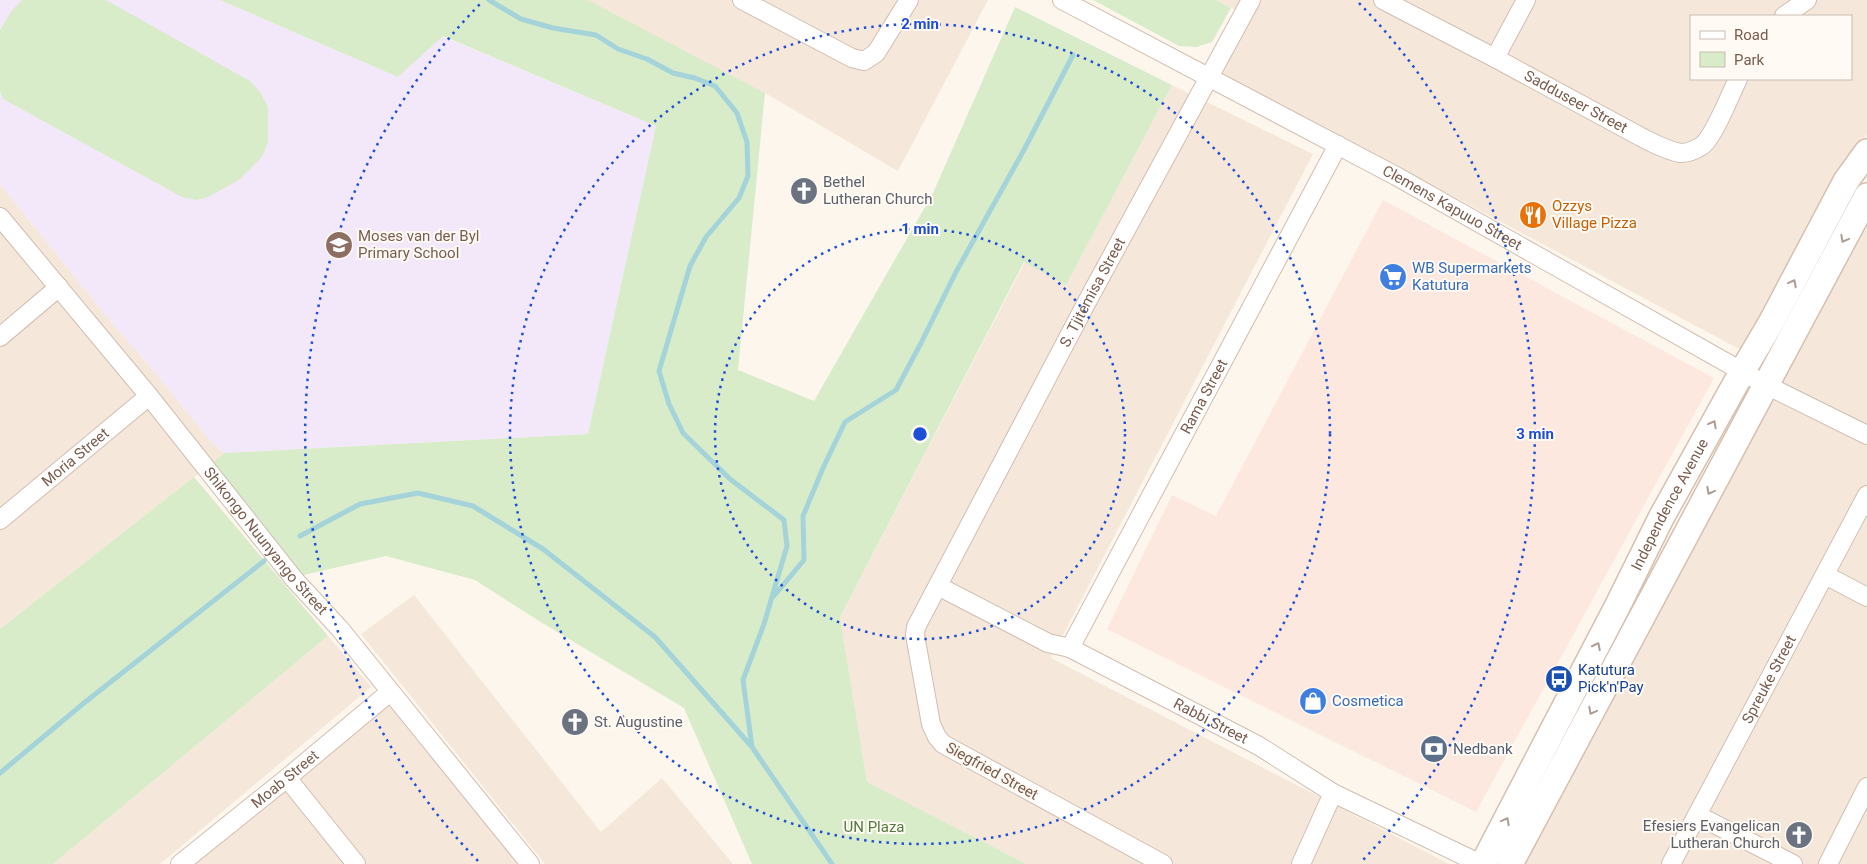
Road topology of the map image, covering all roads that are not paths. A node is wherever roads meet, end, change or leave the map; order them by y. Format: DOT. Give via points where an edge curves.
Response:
graph roads {
  1 [pos="742,0"];
  2 [pos="909,0"];
  3 [pos="1062,0"];
  4 [pos="1251,0"];
  5 [pos="1383,0"];
  6 [pos="1526,0"];
  7 [pos="1807,0"];
  8 [pos="1785,15"];
  9 [pos="1495,58"];
  10 [pos="1208,76"];
  11 [pos="1737,80"];
  12 [pos="1338,145"];
  13 [pos="1867,152"];
  14 [pos="1867,196"];
  15 [pos="0,217"];
  16 [pos="59,287"];
  17 [pos="0,337"];
  18 [pos="1742,372"];
  19 [pos="1766,386"];
  20 [pos="149,396"];
  21 [pos="1867,434"];
  22 [pos="1867,495"];
  23 [pos="0,520"];
  24 [pos="1825,575"];
  25 [pos="938,586"];
  26 [pos="1867,597"];
  27 [pos="1070,648"];
  28 [pos="390,692"];
  29 [pos="287,778"];
  30 [pos="1867,788"];
  31 [pos="1333,793"];
  32 [pos="1697,815"];
  33 [pos="180,864"];
  34 [pos="356,864"];
  35 [pos="530,864"];
  36 [pos="1163,864"];
  37 [pos="1302,864"];
  38 [pos="1482,864"];
  39 [pos="1510,864"];
  40 [pos="1671,864"];
  41 [pos="1793,864"];
  42 [pos="1828,864"];
  1 -- 2 [label="street" via="852,58 864,61 876,53"];
  3 -- 10 [label="street, Clemens Kapuuo Street"];
  4 -- 10 [label="street, S. Tjitemisa Street"];
  5 -- 9 [label="street, Sadduseer Street"];
  6 -- 9 [label="street"];
  7 -- 8 [label="street"];
  9 -- 11 [label="street, Sadduseer Street" via="1641,137 1680,152 1704,144"];
  10 -- 12 [label="street, Clemens Kapuuo Street"];
  10 -- 25 [label="street, S. Tjitemisa Street"];
  12 -- 18 [label="street, Clemens Kapuuo Street"];
  12 -- 27 [label="street, Rama Street"];
  18 -- 13 [label="main road, Independence Avenue, one-way" via="1846,181"];
  14 -- 19 [label="main road, Independence Avenue, one-way"];
  15 -- 16 [label="street, Shikongo Nuunyango Street"];
  16 -- 17 [label="street"];
  16 -- 20 [label="street, Shikongo Nuunyango Street"];
  18 -- 19 [label="street, Clemens Kapuuo Street"];
  38 -- 18 [label="main road, Independence Avenue, one-way" via="1618,607 1660,518"];
  19 -- 21 [label="street, Clemens Kapuuo Street"];
  19 -- 39 [label="main road, Independence Avenue, one-way"];
  20 -- 23 [label="street, Moria Street"];
  20 -- 28 [label="street, Shikongo Nuunyango Street"];
  22 -- 24 [label="street, Spreuke Street"];
  24 -- 26 [label="street"];
  24 -- 32 [label="street, Spreuke Street"];
  25 -- 27 [label="street, Rabbi Street" via="1048,643"];
  25 -- 36 [label="street, Siegfried Street" via="915,635 931,724 942,744"];
  27 -- 31 [label="street, Rabbi Street" via="1259,746"];
  28 -- 29 [label="street, Moab Street"];
  28 -- 35 [label="street, Shikongo Nuunyango Street"];
  29 -- 33 [label="street, Moab Street"];
  29 -- 34 [label="street"];
  30 -- 42 [label="street"];
  31 -- 37 [label="street"];
  31 -- 38 [label="street, Rabbi Street"];
  32 -- 40 [label="street, Spreuke Street"];
  32 -- 41 [label="street"];
}
